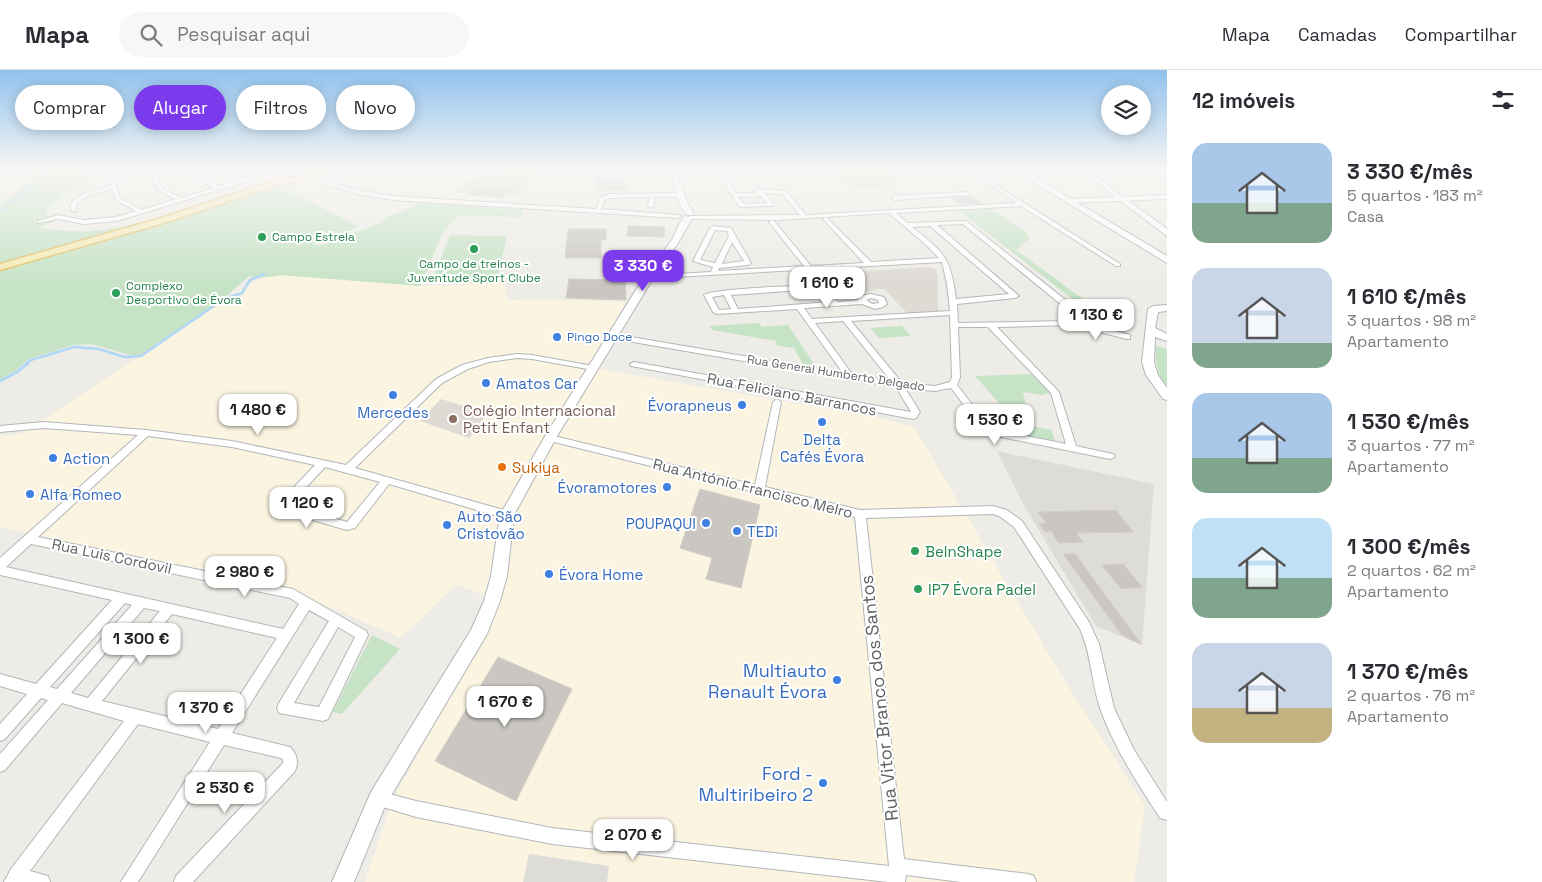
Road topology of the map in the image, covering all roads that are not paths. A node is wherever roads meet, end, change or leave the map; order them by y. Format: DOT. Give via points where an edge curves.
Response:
graph roads {
  1 [pos="136,209"];
  2 [pos="151,209"];
  3 [pos="197,209"];
  4 [pos="565,209"];
  5 [pos="683,209"];
  6 [pos="798,209"];
  7 [pos="944,209"];
  8 [pos="1030,209"];
  9 [pos="1082,209"];
  10 [pos="1135,209"];
  11 [pos="598,211"];
  12 [pos="141,212"];
  13 [pos="892,212"];
  14 [pos="684,215"];
  15 [pos="805,217"];
  16 [pos="826,219"];
  17 [pos="40,222"];
  18 [pos="772,222"];
  19 [pos="932,224"];
  20 [pos="907,226"];
  21 [pos="1167,233"];
  22 [pos="732,236"];
  23 [pos="944,260"];
  24 [pos="1167,260"];
  25 [pos="870,265"];
  26 [pos="1118,265"];
  27 [pos="717,266"];
  28 [pos="0,267"];
  29 [pos="810,268"];
  30 [pos="714,274"];
  31 [pos="652,277"];
  32 [pos="726,293"];
  33 [pos="862,302"];
  34 [pos="952,302"];
  35 [pos="836,304"];
  36 [pos="799,306"];
  37 [pos="1165,308"];
  38 [pos="736,311"];
  39 [pos="952,313"];
  40 [pos="845,319"];
  41 [pos="810,321"];
  42 [pos="1071,322"];
  43 [pos="990,324"];
  44 [pos="954,325"];
  45 [pos="1150,330"];
  46 [pos="613,336"];
  47 [pos="1127,338"];
  48 [pos="1167,339"];
  49 [pos="1150,350"];
  50 [pos="634,364"];
  51 [pos="593,368"];
  52 [pos="850,377"];
  53 [pos="952,384"];
  54 [pos="899,385"];
  55 [pos="1167,396"];
  56 [pos="777,402"];
  57 [pos="0,429"];
  58 [pos="146,433"];
  59 [pos="550,438"];
  60 [pos="1072,449"];
  61 [pos="1110,456"];
  62 [pos="323,463"];
  63 [pos="348,469"];
  64 [pos="388,480"];
  65 [pos="759,490"];
  66 [pos="860,514"];
  67 [pos="507,515"];
  68 [pos="29,539"];
  69 [pos="0,565"];
  70 [pos="0,570"];
  71 [pos="122,598"];
  72 [pos="142,602"];
  73 [pos="307,602"];
  74 [pos="170,608"];
  75 [pos="336,620"];
  76 [pos="287,635"];
  77 [pos="0,680"];
  78 [pos="39,691"];
  79 [pos="60,696"];
  80 [pos="91,705"];
  81 [pos="135,717"];
  82 [pos="1,733"];
  83 [pos="222,737"];
  84 [pos="0,765"];
  85 [pos="378,798"];
  86 [pos="1165,813"];
  87 [pos="897,874"];
  88 [pos="15,878"];
  89 [pos="42,882"];
  90 [pos="130,882"];
  91 [pos="182,882"];
  92 [pos="343,882"];
  93 [pos="1028,882"];
  1 -- 12 [label="street"];
  2 -- 12 [label="street"];
  3 -- 28 [label="main road"];
  4 -- 11 [label="street"];
  5 -- 14 [label="street"];
  6 -- 15 [label="street"];
  7 -- 13 [label="street"];
  8 -- 26 [label="street"];
  9 -- 24 [label="street"];
  10 -- 21 [label="street"];
  11 -- 14 [label="street"];
  12 -- 17 [label="street" via="105,221 75,222 58,217"];
  13 -- 15 [label="street"];
  13 -- 20 [label="street"];
  14 -- 15 [label="street" via="737,219"];
  14 -- 31 [label="street" via="676,240"];
  16 -- 25 [label="street"];
  18 -- 29 [label="street"];
  19 -- 20 [label="street"];
  19 -- 34 [label="street" via="1016,296"];
  19 -- 42 [label="street" via="964,222 1070,307 1075,316"];
  20 -- 23 [label="street"];
  22 -- 27 [label="street"];
  22 -- 27 [label="street" via="748,264"];
  22 -- 27 [label="street" via="728,229 712,228 696,260"];
  23 -- 25 [label="street"];
  23 -- 34 [label="street"];
  25 -- 29 [label="street"];
  27 -- 30 [label="street"];
  29 -- 30 [label="street"];
  30 -- 31 [label="street"];
  31 -- 46 [label="street"];
  32 -- 35 [label="street" via="820,287"];
  32 -- 38 [label="street"];
  32 -- 38 [label="street" via="708,296 717,312"];
  33 -- 35 [label="street"];
  34 -- 39 [label="street"];
  35 -- 36 [label="street"];
  36 -- 38 [label="street"];
  36 -- 41 [label="street"];
  37 -- 45 [label="street" via="1153,309"];
  39 -- 40 [label="street"];
  39 -- 44 [label="street"];
  40 -- 41 [label="street"];
  40 -- 54 [label="street"];
  41 -- 52 [label="street"];
  42 -- 43 [label="street"];
  42 -- 47 [label="street"];
  43 -- 44 [label="street"];
  43 -- 60 [label="street" via="1054,392"];
  44 -- 53 [label="street" via="956,381"];
  45 -- 48 [label="street"];
  45 -- 49 [label="street"];
  46 -- 51 [label="street"];
  46 -- 52 [label="street, Rua General Humberto Delgado"];
  48 -- 49 [label="street" via="1155,343"];
  49 -- 55 [label="street" via="1148,362 1152,374"];
  50 -- 54 [label="street, Rua Feliciano Barrancos" via="913,416 916,412"];
  51 -- 59 [label="street"];
  51 -- 63 [label="street" via="517,356 465,367 439,381"];
  52 -- 54 [label="street, Rua General Humberto Delgado"];
  53 -- 54 [label="street, Rua General Humberto Delgado" via="940,388"];
  53 -- 60 [label="street" via="991,431"];
  56 -- 65 [label="street"];
  57 -- 58 [label="street" via="44,425"];
  58 -- 62 [label="street" via="232,444"];
  58 -- 68 [label="street"];
  59 -- 65 [label="street, Rua António Francisco Melro"];
  59 -- 67 [label="street"];
  60 -- 61 [label="street"];
  62 -- 63 [label="street"];
  62 -- 64 [label="street" via="284,505 285,508 351,525"];
  63 -- 64 [label="street"];
  64 -- 67 [label="street"];
  65 -- 66 [label="street, Rua António Francisco Melro"];
  66 -- 86 [label="street, Rua António Francisco Melro" via="993,510 1018,524 1085,626 1093,644 1106,709 1129,755"];
  66 -- 87 [label="street, Rua Vitor Branco dos Santos"];
  67 -- 85 [label="street" via="496,587 478,634"];
  68 -- 69 [label="street"];
  68 -- 73 [label="street, Rua Luis Cordovil" via="293,594"];
  70 -- 71 [label="street"];
  71 -- 72 [label="street"];
  71 -- 78 [label="street"];
  72 -- 74 [label="street"];
  72 -- 79 [label="street"];
  73 -- 75 [label="street, Rua Luis Cordovil"];
  73 -- 76 [label="street"];
  74 -- 76 [label="street"];
  74 -- 80 [label="street"];
  75 -- 75 [label="street, Rua Luis Cordovil" via="362,635 323,714 284,708"];
  76 -- 83 [label="street"];
  77 -- 78 [label="street"];
  78 -- 79 [label="street"];
  78 -- 82 [label="street"];
  79 -- 80 [label="street"];
  79 -- 84 [label="street"];
  80 -- 81 [label="street"];
  81 -- 83 [label="street"];
  81 -- 88 [label="street"];
  83 -- 90 [label="street"];
  83 -- 91 [label="street" via="285,752 291,760 290,766"];
  85 -- 87 [label="street" via="416,809 552,836"];
  85 -- 92 [label="street"];
  87 -- 93 [label="street"];
  88 -- 89 [label="street"];
}
